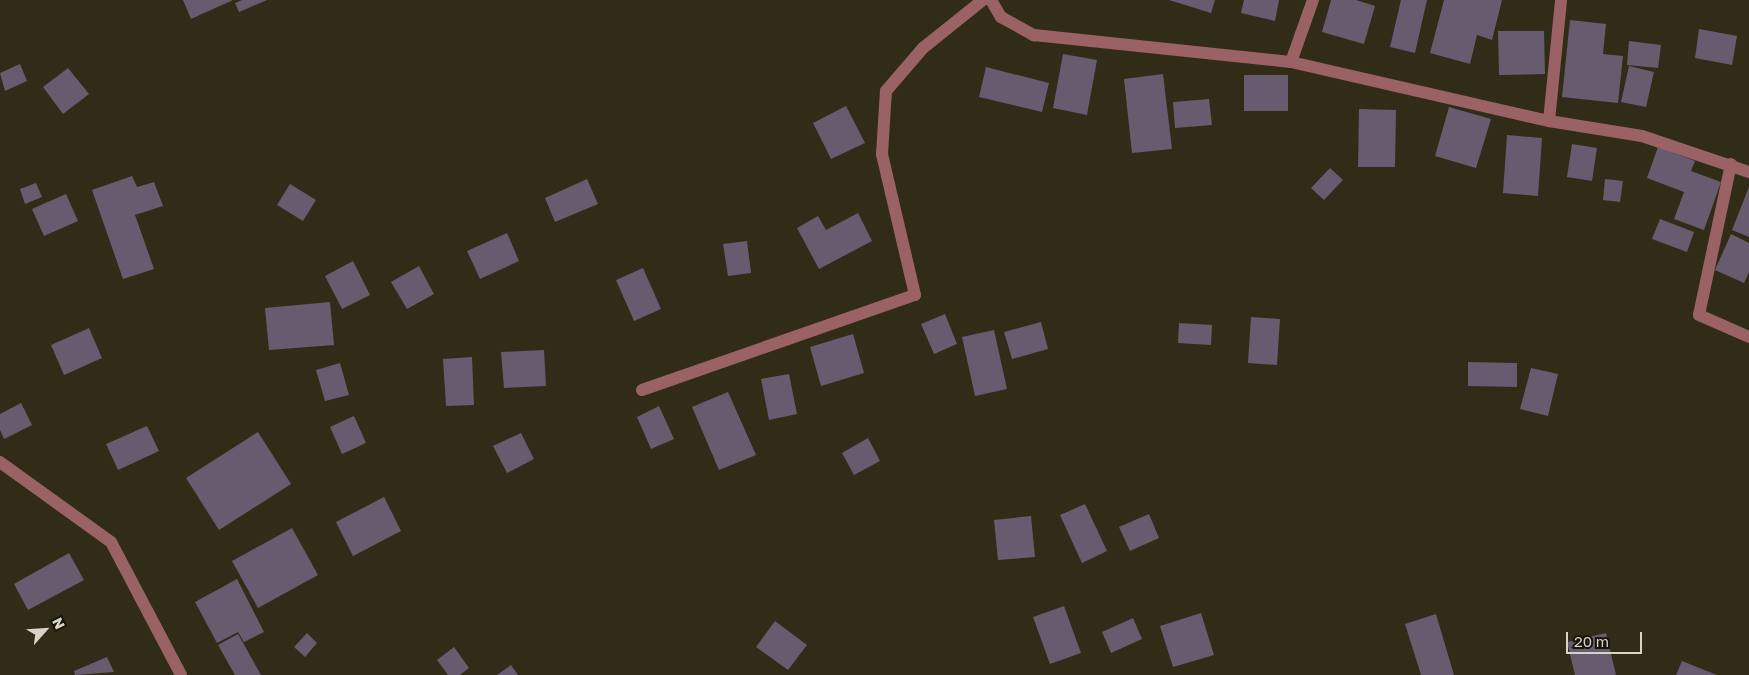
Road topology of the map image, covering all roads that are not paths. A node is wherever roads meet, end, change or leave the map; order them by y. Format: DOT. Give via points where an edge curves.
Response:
graph roads {
  1 [pos="983,0"];
  2 [pos="991,0"];
  3 [pos="1313,0"];
  4 [pos="1561,0"];
  5 [pos="1291,62"];
  6 [pos="1549,120"];
  7 [pos="1731,164"];
  8 [pos="1749,172"];
  9 [pos="1749,337"];
  10 [pos="642,390"];
  11 [pos="0,462"];
  12 [pos="181,675"];
  1 -- 10 [label="street" via="923,48 886,91 882,154 915,295"];
  2 -- 5 [label="street" via="1001,17 1034,34"];
  3 -- 5 [label="street"];
  4 -- 6 [label="street"];
  5 -- 6 [label="street"];
  6 -- 7 [label="street" via="1642,136"];
  7 -- 8 [label="street"];
  7 -- 9 [label="street" via="1698,315"];
  11 -- 12 [label="street" via="111,542"];
}
